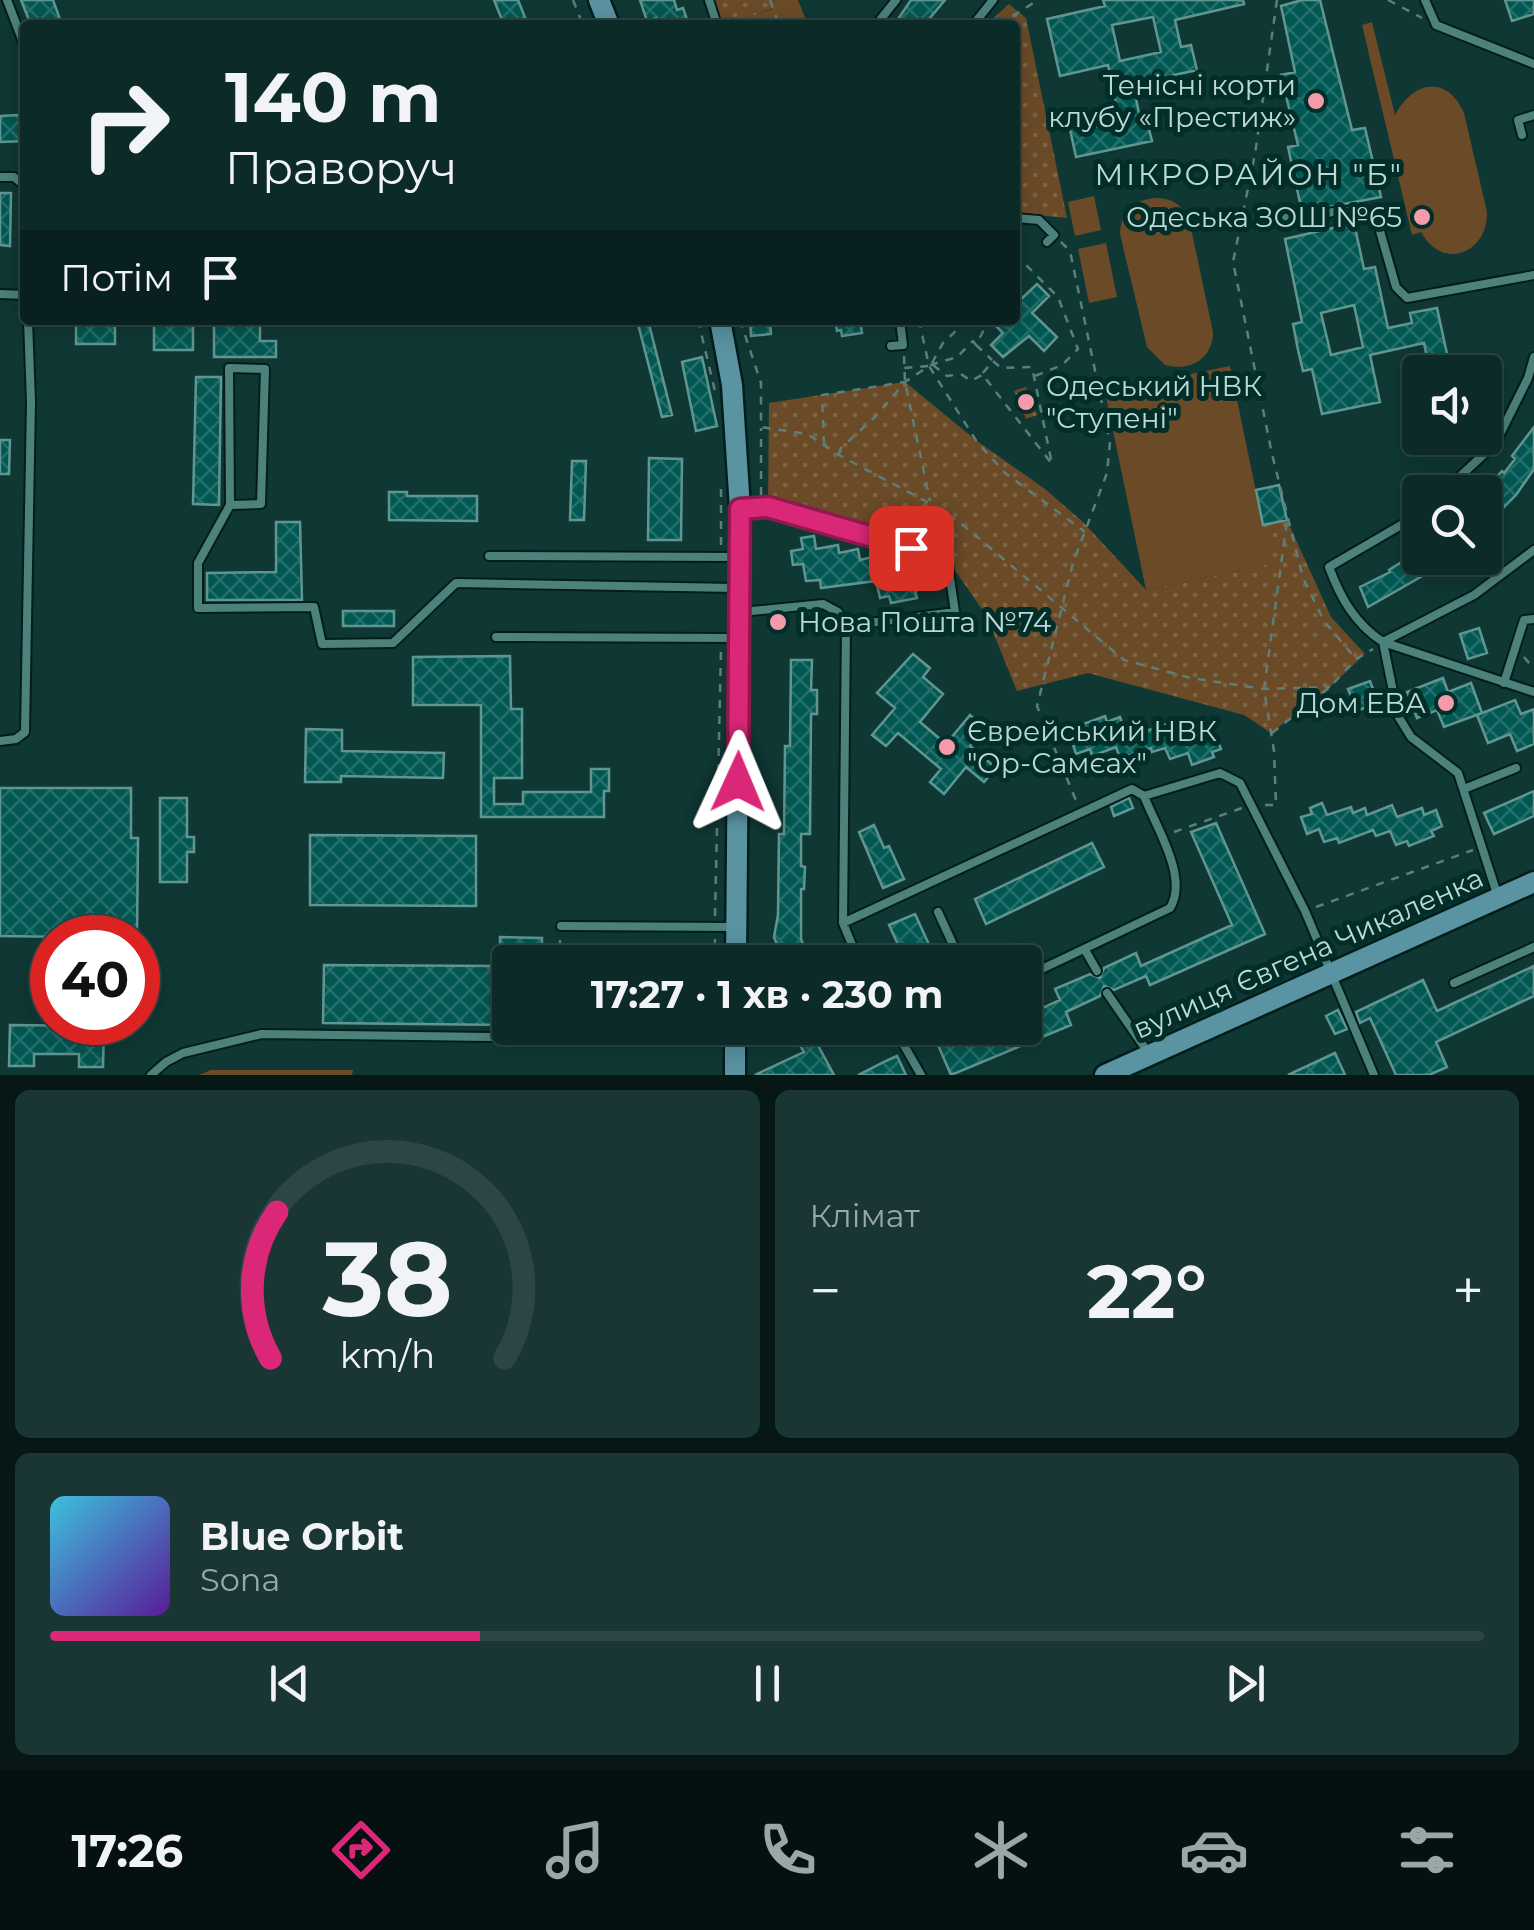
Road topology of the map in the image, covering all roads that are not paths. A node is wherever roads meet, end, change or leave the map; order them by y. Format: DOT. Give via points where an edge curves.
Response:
graph roads {
  1 [pos="6,0"];
  2 [pos="896,0"];
  3 [pos="993,0"];
  4 [pos="1425,0"];
  5 [pos="880,20"];
  6 [pos="977,20"];
  7 [pos="20,35"];
  8 [pos="1534,64"];
  9 [pos="1533,119"];
  10 [pos="1522,136"];
  11 [pos="1020,218"];
  12 [pos="1286,218"];
  13 [pos="1050,239"];
  14 [pos="1534,275"];
  15 [pos="28,325"];
  16 [pos="721,325"];
  17 [pos="900,325"];
  18 [pos="891,346"];
  19 [pos="1534,358"];
  20 [pos="1461,475"];
  21 [pos="230,506"];
  22 [pos="750,508"];
  23 [pos="1402,524"];
  24 [pos="1534,550"];
  25 [pos="488,556"];
  26 [pos="740,556"];
  27 [pos="740,588"];
  28 [pos="739,612"];
  29 [pos="1534,619"];
  30 [pos="846,626"];
  31 [pos="496,637"];
  32 [pos="739,638"];
  33 [pos="1383,642"];
  34 [pos="1504,683"];
  35 [pos="1534,692"];
  36 [pos="0,741"];
  37 [pos="1516,768"];
  38 [pos="1464,789"];
  39 [pos="1144,796"];
  40 [pos="1534,882"];
  41 [pos="1498,897"];
  42 [pos="938,912"];
  43 [pos="843,923"];
  44 [pos="561,926"];
  45 [pos="736,927"];
  46 [pos="736,945"];
  47 [pos="852,945"];
  48 [pos="953,945"];
  49 [pos="1534,947"];
  50 [pos="1085,950"];
  51 [pos="1042,969"];
  52 [pos="1096,971"];
  53 [pos="1332,972"];
  54 [pos="1454,983"];
  55 [pos="1107,993"];
  56 [pos="492,1034"];
  57 [pos="735,1045"];
  58 [pos="904,1045"];
  59 [pos="1150,1055"];
  60 [pos="151,1075"];
  61 [pos="735,1075"];
  62 [pos="921,1075"];
  63 [pos="1105,1075"];
  64 [pos="1374,1075"];
  1 -- 7 [label="lane"];
  2 -- 5 [label="lane"];
  3 -- 6 [label="lane"];
  4 -- 8 [label="lane" via="1436,25"];
  9 -- 10 [label="lane" via="1518,120"];
  11 -- 13 [label="lane" via="1039,220"];
  12 -- 14 [label="lane" via="1290,223 1351,208 1370,216 1396,288 1407,298"];
  15 -- 36 [label="lane" via="25,732"];
  16 -- 22 [label="street"];
  17 -- 18 [label="lane" via="902,345"];
  19 -- 20 [label="lane" via="1494,444"];
  21 -- 21 [label="lane" via="228,368 265,369 261,504"];
  21 -- 27 [label="lane" via="198,563 198,608 314,607 322,644 393,643 456,583"];
  22 -- 26 [label="street"];
  22 -- 30 [label="lane" via="768,507 947,558 954,612"];
  23 -- 33 [label="lane" via="1329,567 1359,622"];
  24 -- 33 [label="lane" via="1474,595"];
  25 -- 26 [label="lane"];
  26 -- 27 [label="street"];
  27 -- 28 [label="street"];
  28 -- 30 [label="lane" via="823,604"];
  28 -- 32 [label="street"];
  29 -- 34 [label="lane" via="1524,620"];
  30 -- 43 [label="lane"];
  31 -- 32 [label="lane"];
  32 -- 45 [label="street"];
  33 -- 34 [label="lane"];
  33 -- 38 [label="lane" via="1392,702 1404,728 1458,773"];
  34 -- 35 [label="lane"];
  37 -- 38 [label="lane"];
  38 -- 41 [label="lane"];
  39 -- 43 [label="lane" via="1132,789"];
  39 -- 50 [label="lane" via="1177,877 1176,898 1170,908"];
  39 -- 53 [label="lane" via="1220,773 1235,778"];
  40 -- 41 [label="street, вулиця Євгена Чикаленка"];
  41 -- 53 [label="street, вулиця Євгена Чикаленка"];
  42 -- 48 [label="lane"];
  43 -- 47 [label="lane"];
  44 -- 45 [label="lane"];
  45 -- 46 [label="street"];
  49 -- 54 [label="lane"];
  50 -- 51 [label="lane"];
  50 -- 52 [label="lane"];
  53 -- 59 [label="street, вулиця Євгена Чикаленка"];
  53 -- 64 [label="lane"];
  55 -- 59 [label="lane"];
  56 -- 60 [label="lane" via="262,1034 184,1053"];
  57 -- 61 [label="street"];
  58 -- 62 [label="lane"];
  59 -- 63 [label="street, вулиця Євгена Чикаленка"];
}
